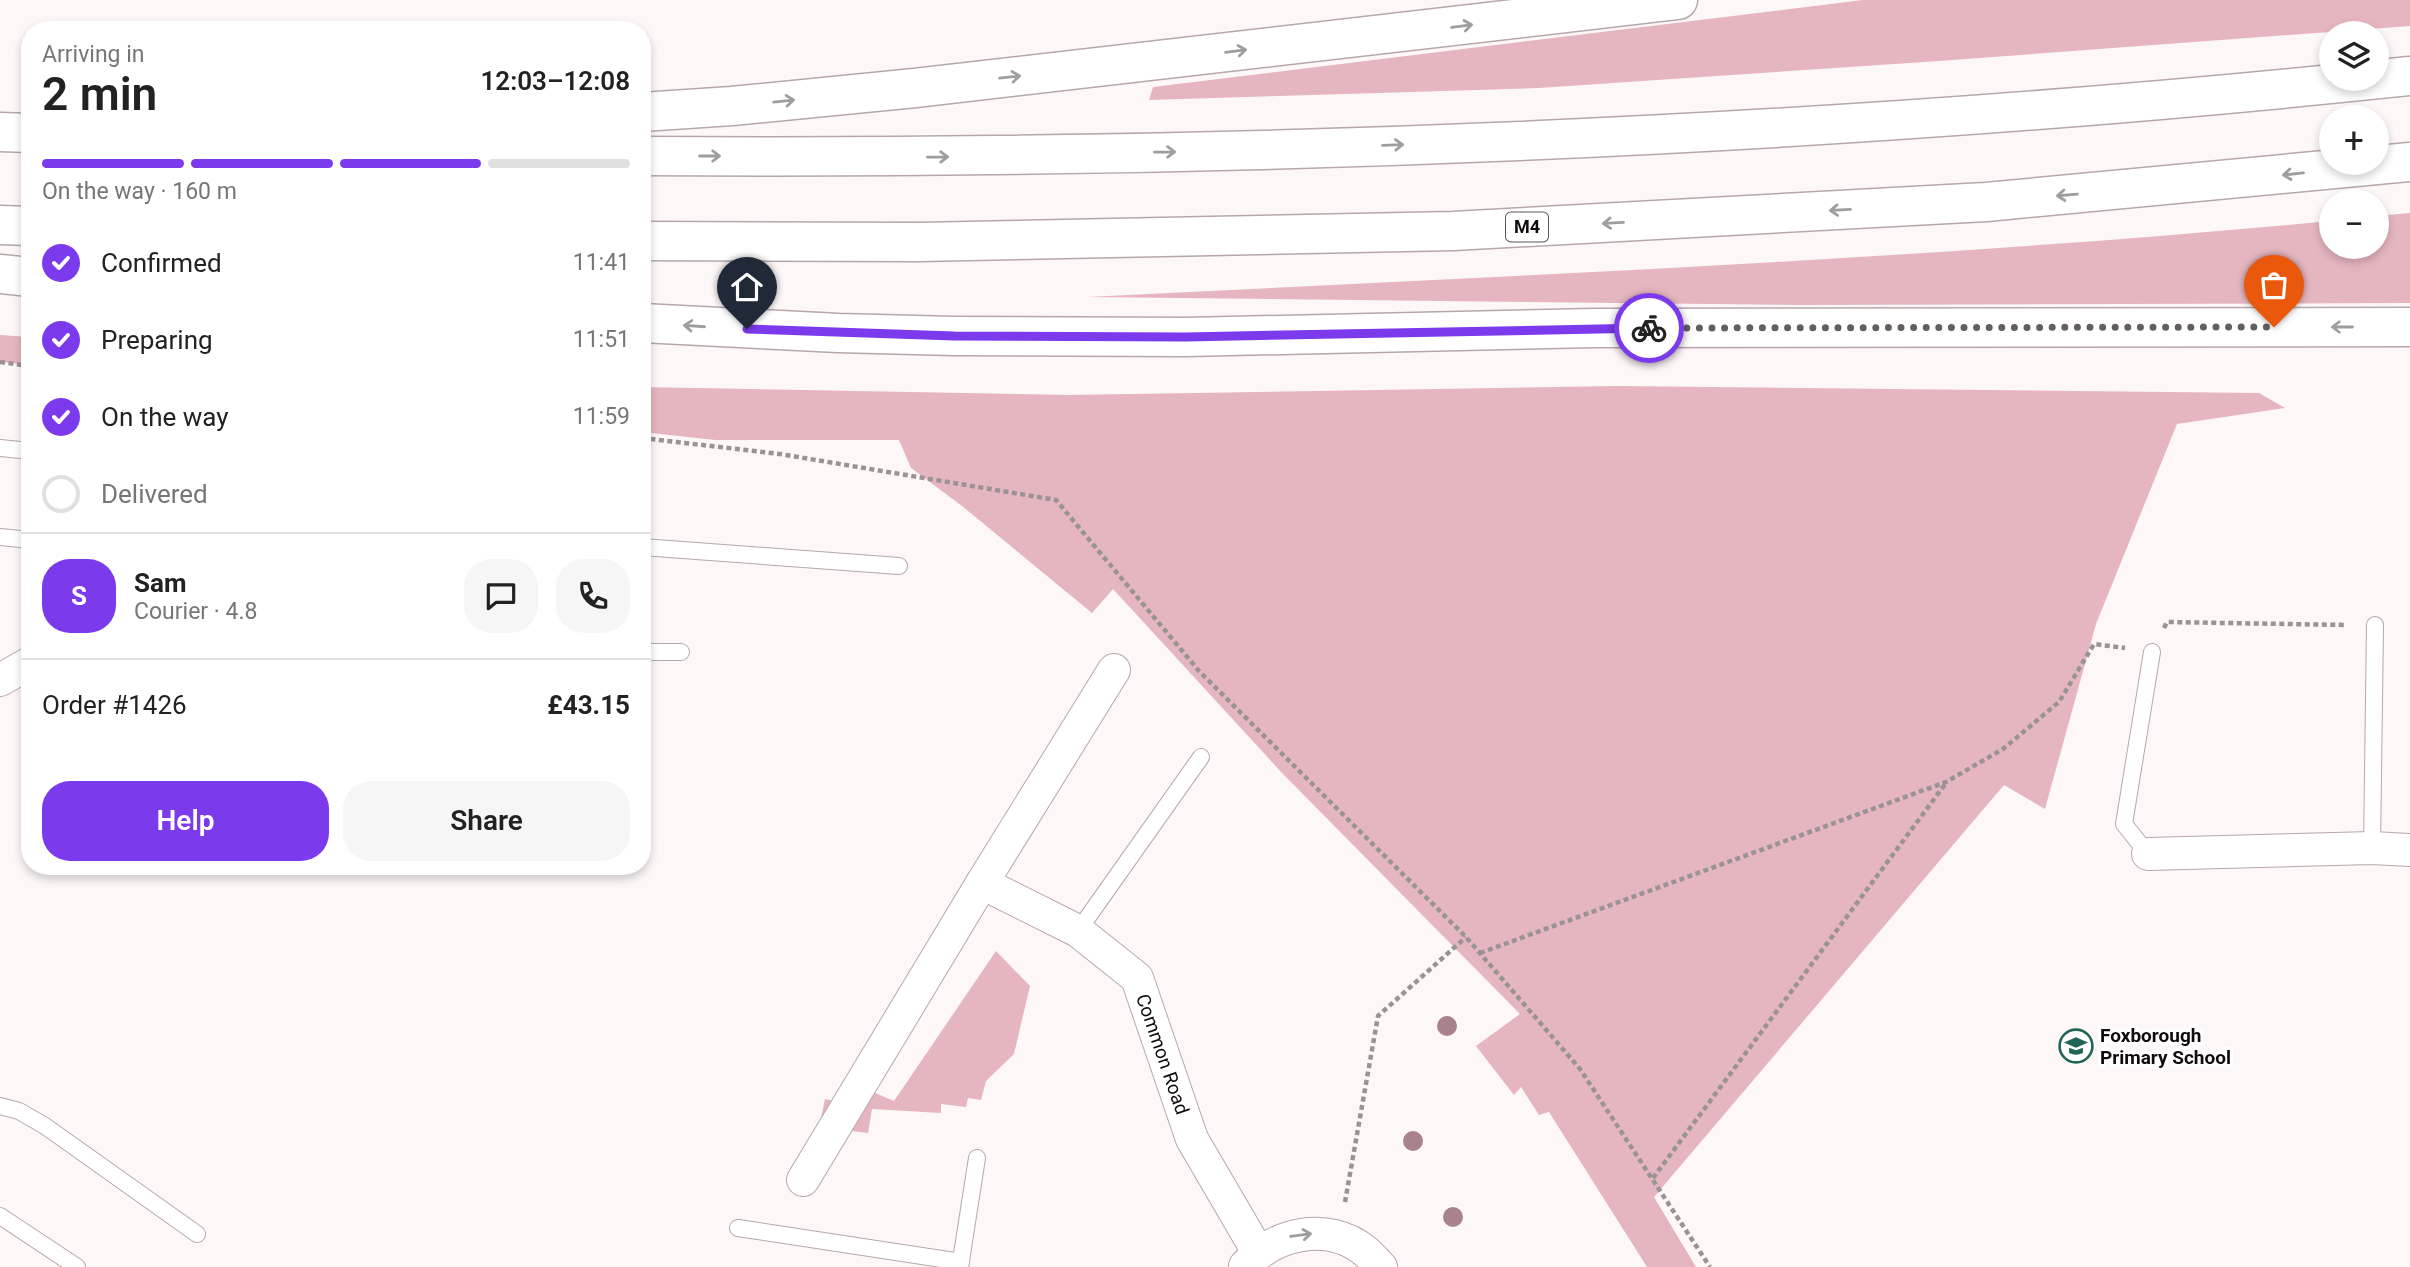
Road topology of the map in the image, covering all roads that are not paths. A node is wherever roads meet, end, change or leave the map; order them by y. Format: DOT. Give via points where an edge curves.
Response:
graph roads {
  1 [pos="1678,0"];
  2 [pos="2410,76"];
  3 [pos="651,111"];
  4 [pos="0,132"];
  5 [pos="21,133"];
  6 [pos="651,156"];
  7 [pos="2410,162"];
  8 [pos="0,225"];
  9 [pos="21,226"];
  10 [pos="651,241"];
  11 [pos="0,274"];
  12 [pos="21,276"];
  13 [pos="651,323"];
  14 [pos="2410,327"];
  15 [pos="0,448"];
  16 [pos="21,450"];
  17 [pos="0,537"];
  18 [pos="21,539"];
  19 [pos="651,548"];
  20 [pos="899,566"];
  21 [pos="2375,625"];
  22 [pos="651,652"];
  23 [pos="681,652"];
  24 [pos="2152,652"];
  25 [pos="21,668"];
  26 [pos="1114,670"];
  27 [pos="0,680"];
  28 [pos="1201,757"];
  29 [pos="2372,848"];
  30 [pos="2410,850"];
  31 [pos="2148,854"];
  32 [pos="982,883"];
  33 [pos="1078,931"];
  34 [pos="0,1106"];
  35 [pos="977,1158"];
  36 [pos="803,1180"];
  37 [pos="0,1216"];
  38 [pos="738,1228"];
  39 [pos="197,1234"];
  40 [pos="1251,1260"];
  41 [pos="961,1265"];
  42 [pos="77,1267"];
  43 [pos="1381,1267"];
  3 -- 1 [label="highway, one-way" via="915,88"];
  6 -- 2 [label="highway, one-way" via="906,157 1479,143 1970,114"];
  4 -- 5 [label="highway"];
  7 -- 10 [label="highway, M4, one-way" via="1986,202 1453,231 919,242"];
  8 -- 9 [label="highway"];
  11 -- 12 [label="highway"];
  14 -- 13 [label="highway, one-way" via="1595,328 1063,337"];
  15 -- 16 [label="lane"];
  17 -- 18 [label="lane"];
  19 -- 20 [label="lane"];
  21 -- 29 [label="lane"];
  22 -- 23 [label="lane"];
  24 -- 31 [label="lane" via="2124,824"];
  25 -- 27 [label="street"];
  26 -- 32 [label="street"];
  28 -- 33 [label="lane"];
  29 -- 30 [label="street"];
  29 -- 31 [label="street"];
  32 -- 33 [label="street, Common Road"];
  32 -- 36 [label="street"];
  33 -- 40 [label="street, Common Road" via="1137,978 1192,1139"];
  34 -- 39 [label="lane" via="45,1126"];
  35 -- 41 [label="lane"];
  37 -- 42 [label="lane"];
  38 -- 41 [label="lane"];
  40 -- 43 [label="street, Common Road, one-way" via="1283,1238 1310,1233 1339,1237 1364,1250"];
}
